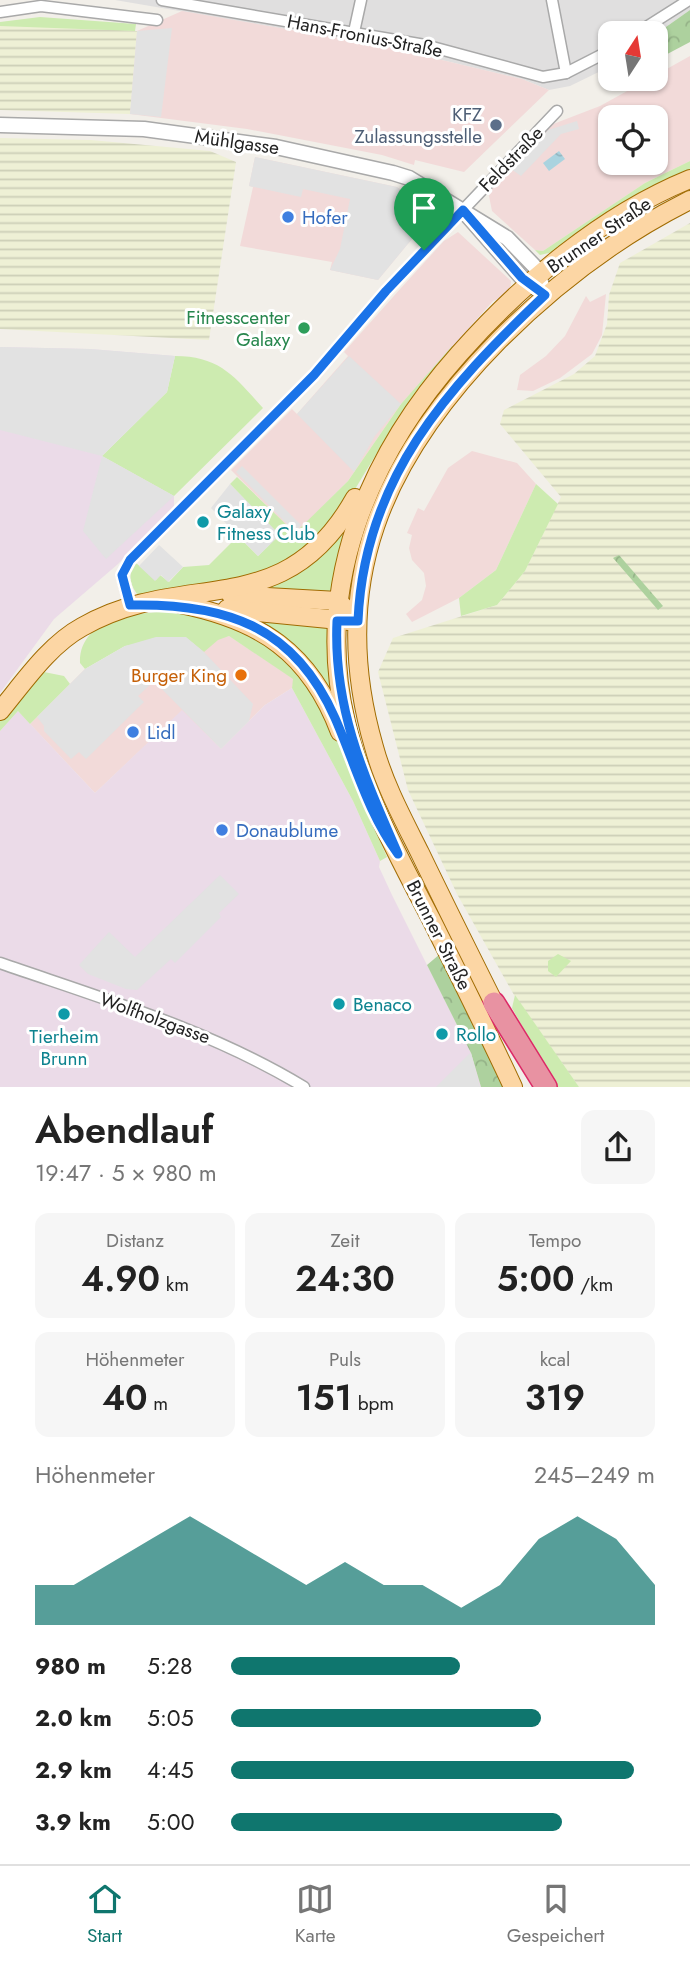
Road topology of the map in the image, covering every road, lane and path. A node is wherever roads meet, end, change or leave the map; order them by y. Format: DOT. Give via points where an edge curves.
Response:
graph roads {
  1 [pos="162,0"];
  2 [pos="361,0"];
  3 [pos="552,0"];
  4 [pos="690,0"];
  5 [pos="42,3"];
  6 [pos="0,12"];
  7 [pos="157,20"];
  8 [pos="656,21"];
  9 [pos="354,32"];
  10 [pos="598,57"];
  11 [pos="566,73"];
  12 [pos="557,111"];
  13 [pos="0,125"];
  14 [pos="690,179"];
  15 [pos="690,201"];
  16 [pos="463,210"];
  17 [pos="535,280"];
  18 [pos="545,295"];
  19 [pos="373,478"];
  20 [pos="178,600"];
  21 [pos="338,601"];
  22 [pos="130,605"];
  23 [pos="337,621"];
  24 [pos="358,621"];
  25 [pos="0,710"];
  26 [pos="398,854"];
  27 [pos="0,964"];
  28 [pos="494,1003"];
  29 [pos="304,1087"];
  30 [pos="513,1087"];
  31 [pos="535,1087"];
  32 [pos="546,1087"];
  1 -- 9 [label="street, Hans-Fronius-Straße"];
  2 -- 9 [label="street"];
  3 -- 11 [label="street"];
  4 -- 8 [label="street"];
  5 -- 6 [label="street"];
  5 -- 7 [label="street"];
  9 -- 11 [label="street, Hans-Fronius-Straße" via="425,45 543,77"];
  10 -- 11 [label="street"];
  12 -- 16 [label="street, Feldstraße"];
  13 -- 16 [label="street, Mühlgasse" via="144,129 276,147 409,178"];
  14 -- 17 [label="main road, Brunner Straße" via="622,215"];
  15 -- 18 [label="main road, Brunner Straße" via="633,232"];
  16 -- 17 [label="street, Mühlgasse" via="478,231"];
  16 -- 22 [label="street, Feldstraße" via="314,375 130,560 122,575"];
  17 -- 18 [label="street, Mühlgasse"];
  17 -- 19 [label="main road, Brunner Straße" via="441,374"];
  18 -- 24 [label="main road, Brunner Straße" via="452,391 403,460 369,543"];
  19 -- 20 [label="main road" via="362,484 329,537 286,571 244,587"];
  19 -- 21 [label="main road, Brunner Straße" via="349,540"];
  20 -- 21 [label="main road" via="227,595"];
  20 -- 22 [label="main road"];
  20 -- 23 [label="main road"];
  20 -- 26 [label="main road" via="254,626 299,663 326,701 377,825"];
  21 -- 23 [label="main road, Brunner Straße"];
  21 -- 24 [label="main road"];
  22 -- 25 [label="main road" via="79,628 48,655"];
  23 -- 24 [label="main road"];
  23 -- 26 [label="main road, Brunner Straße" via="338,675 346,723"];
  24 -- 28 [label="main road, Brunner Straße" via="361,687 374,748"];
  26 -- 30 [label="main road, Brunner Straße"];
  27 -- 29 [label="street, Wolfholzgasse" via="237,1049"];
  28 -- 31 [label="main road, Brunner Straße"];
  28 -- 32 [label="highway"];
}
